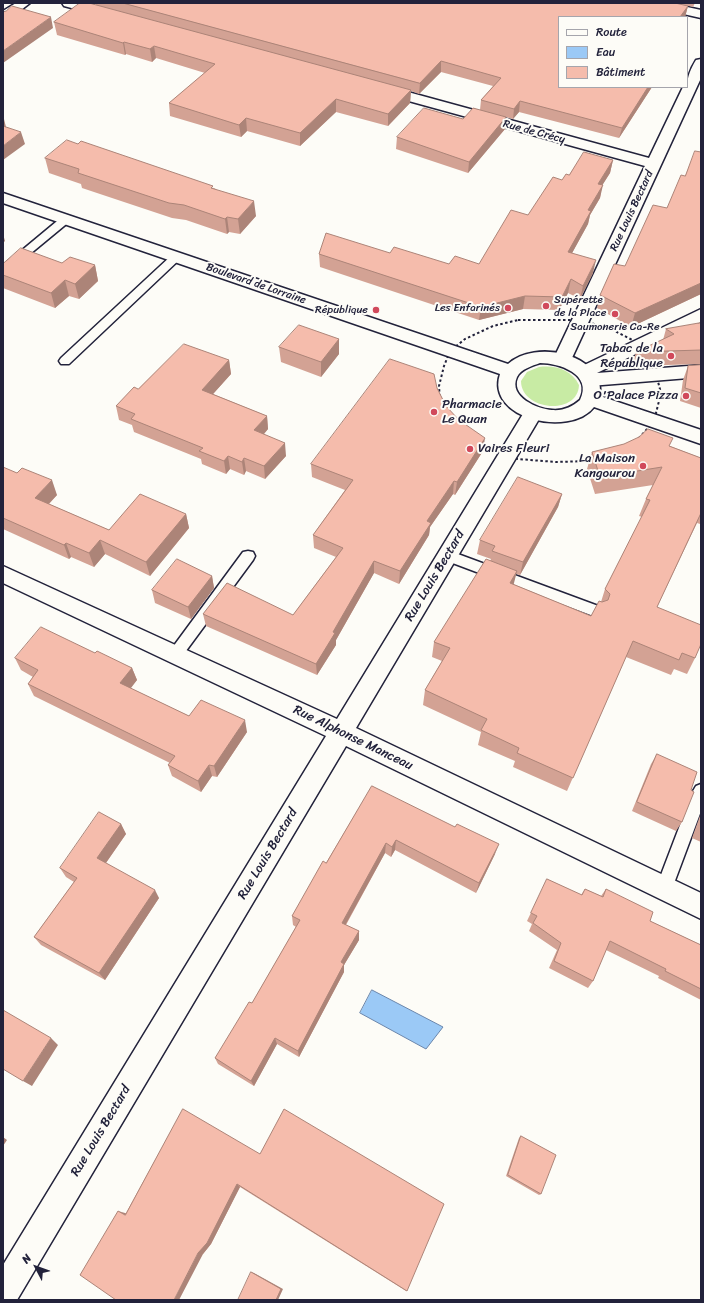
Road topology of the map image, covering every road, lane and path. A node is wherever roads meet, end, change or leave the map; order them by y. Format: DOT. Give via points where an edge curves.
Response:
graph roads {
  1 [pos="24,3"];
  2 [pos="68,3"];
  3 [pos="652,3"];
  4 [pos="701,14"];
  5 [pos="3,17"];
  6 [pos="121,18"];
  7 [pos="701,63"];
  8 [pos="365,85"];
  9 [pos="654,164"];
  10 [pos="3,198"];
  11 [pos="66,219"];
  12 [pos="176,257"];
  13 [pos="3,271"];
  14 [pos="701,315"];
  15 [pos="581,320"];
  16 [pos="634,347"];
  17 [pos="450,351"];
  18 [pos="562,360"];
  19 [pos="65,361"];
  20 [pos="510,371"];
  21 [pos="701,371"];
  22 [pos="642,375"];
  23 [pos="587,376"];
  24 [pos="590,400"];
  25 [pos="534,414"];
  26 [pos="654,421"];
  27 [pos="701,437"];
  28 [pos="505,458"];
  29 [pos="447,555"];
  30 [pos="248,556"];
  31 [pos="3,574"];
  32 [pos="596,611"];
  33 [pos="175,655"];
  34 [pos="341,732"];
  35 [pos="701,791"];
  36 [pos="664,888"];
  37 [pos="701,906"];
  38 [pos="3,1294"];
  1 -- 5 [label="street"];
  2 -- 6 [label="street"];
  3 -- 4 [label="street"];
  7 -- 9 [label="street, Rue Louis Bectard"];
  8 -- 9 [label="street, Rue de Crécy"];
  9 -- 15 [label="street, Rue Louis Bectard"];
  10 -- 11 [label="street, Boulevard de Lorraine"];
  11 -- 12 [label="street, Boulevard de Lorraine"];
  11 -- 13 [label="lane"];
  12 -- 17 [label="street, Boulevard de Lorraine"];
  12 -- 19 [label="lane"];
  14 -- 16 [label="street"];
  15 -- 16 [label="path" via="613,330"];
  15 -- 17 [label="path" via="518,320 493,326"];
  15 -- 18 [label="street, Rue Louis Bectard"];
  16 -- 22 [label="street" via="626,356 626,362"];
  16 -- 23 [label="street"];
  17 -- 20 [label="street, Boulevard de Lorraine"];
  17 -- 28 [label="path" via="439,386 440,401 456,424"];
  18 -- 20 [label="street" via="538,358 517,365"];
  18 -- 23 [label="street" via="574,365"];
  20 -- 25 [label="street" via="506,380 506,390 521,408"];
  21 -- 22 [label="street"];
  22 -- 23 [label="street"];
  23 -- 24 [label="street" via="592,390"];
  24 -- 25 [label="street" via="584,408 561,417"];
  24 -- 26 [label="street"];
  25 -- 28 [label="street, Rue Louis Bectard"];
  26 -- 27 [label="street"];
  26 -- 28 [label="path" via="620,454 590,461 556,462"];
  28 -- 29 [label="street, Rue Louis Bectard"];
  29 -- 32 [label="lane"];
  29 -- 34 [label="street, Rue Louis Bectard"];
  30 -- 33 [label="lane"];
  31 -- 33 [label="street, Rue Alphonse Manceau"];
  33 -- 34 [label="street, Rue Alphonse Manceau"];
  34 -- 36 [label="street, Rue Alphonse Manceau"];
  34 -- 38 [label="street, Rue Louis Bectard"];
  35 -- 36 [label="lane"];
  36 -- 37 [label="street, Rue Alphonse Manceau"];
}
